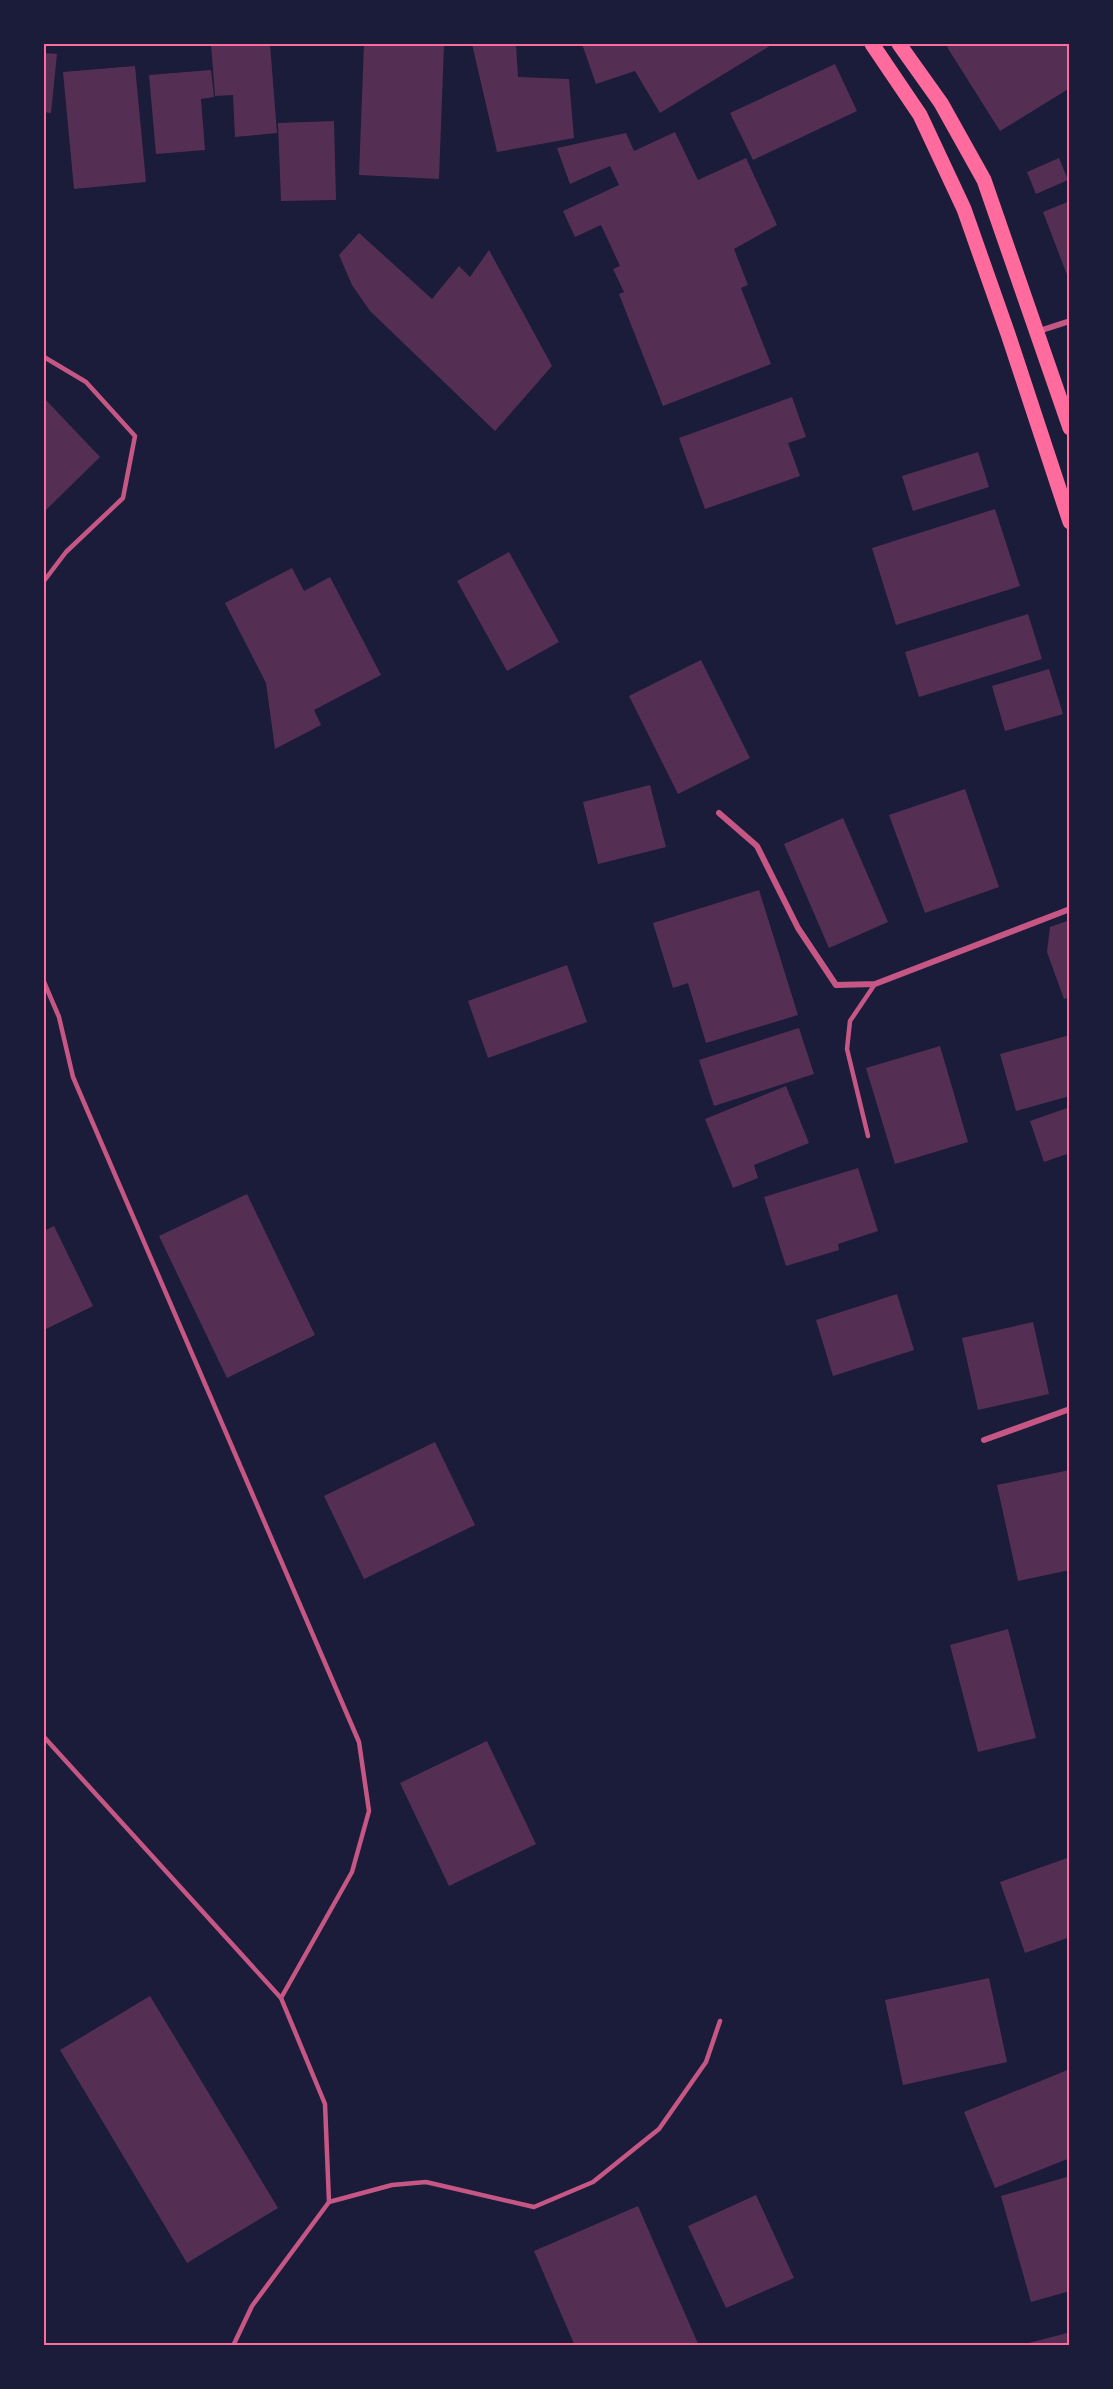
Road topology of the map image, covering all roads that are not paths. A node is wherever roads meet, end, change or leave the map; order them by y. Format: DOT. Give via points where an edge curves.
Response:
graph roads {
  1 [pos="872,44"];
  2 [pos="899,44"];
  3 [pos="1070,321"];
  4 [pos="1038,332"];
  5 [pos="44,357"];
  6 [pos="1070,428"];
  7 [pos="1070,522"];
  8 [pos="44,581"];
  9 [pos="719,813"];
  10 [pos="1070,909"];
  11 [pos="44,982"];
  12 [pos="875,984"];
  13 [pos="868,1136"];
  14 [pos="1070,1409"];
  15 [pos="984,1440"];
  16 [pos="44,1737"];
  17 [pos="281,1998"];
  18 [pos="720,2021"];
  19 [pos="329,2202"];
  20 [pos="233,2346"];
  1 -- 7 [label="main road" via="920,115 964,209"];
  2 -- 4 [label="main road" via="941,103 984,180"];
  3 -- 4 [label="street"];
  4 -- 6 [label="main road"];
  5 -- 8 [label="lane" via="86,382 135,436 123,498 66,552"];
  9 -- 12 [label="street" via="757,846 798,928 836,985"];
  10 -- 12 [label="street"];
  11 -- 17 [label="lane" via="59,1017 73,1077 359,1742 369,1811 352,1872"];
  12 -- 13 [label="lane" via="850,1021 847,1049"];
  14 -- 15 [label="street"];
  16 -- 17 [label="lane"];
  17 -- 19 [label="lane" via="325,2104"];
  18 -- 19 [label="lane" via="706,2062 658,2129 592,2182 534,2207 426,2182 392,2185"];
  19 -- 20 [label="lane" via="252,2306"];
}
